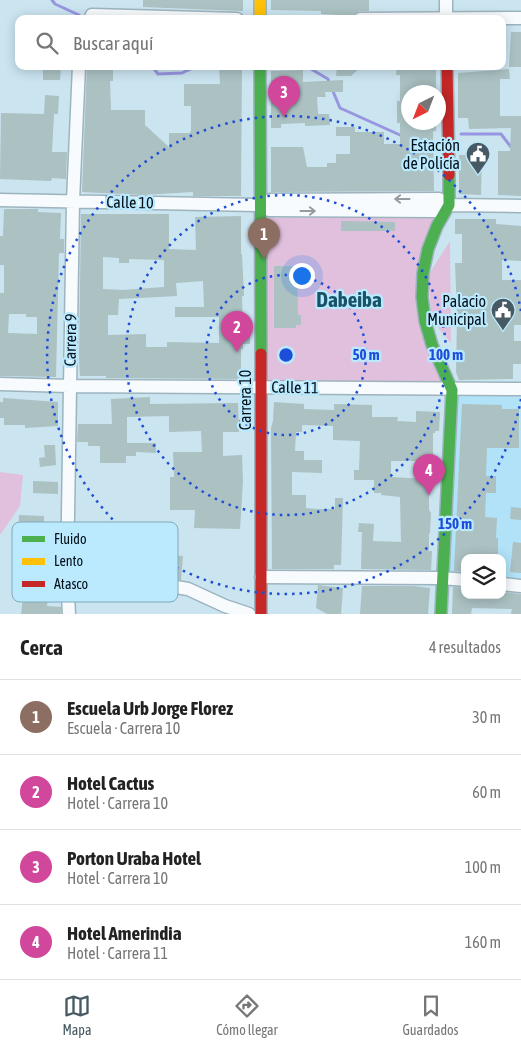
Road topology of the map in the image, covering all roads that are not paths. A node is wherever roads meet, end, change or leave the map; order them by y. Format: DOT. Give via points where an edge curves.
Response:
graph roads {
  1 [pos="260,0"];
  2 [pos="446,0"];
  3 [pos="260,15"];
  4 [pos="446,15"];
  5 [pos="506,18"];
  6 [pos="521,18"];
  7 [pos="79,70"];
  8 [pos="260,70"];
  9 [pos="447,70"];
  10 [pos="0,200"];
  11 [pos="73,201"];
  12 [pos="261,204"];
  13 [pos="449,205"];
  14 [pos="521,206"];
  15 [pos="0,384"];
  16 [pos="69,386"];
  17 [pos="261,386"];
  18 [pos="521,389"];
  19 [pos="452,390"];
  20 [pos="68,522"];
  21 [pos="261,577"];
  22 [pos="442,578"];
  23 [pos="461,580"];
  24 [pos="506,584"];
  25 [pos="521,586"];
  26 [pos="178,587"];
  27 [pos="223,610"];
  28 [pos="249,614"];
  29 [pos="261,614"];
  30 [pos="441,614"];
  1 -- 3 [label="main road"];
  2 -- 4 [label="street"];
  5 -- 6 [label="street"];
  7 -- 11 [label="street, Carrera 9"];
  8 -- 12 [label="main road, Carrera 10"];
  9 -- 13 [label="main road"];
  10 -- 11 [label="street, Calle 10"];
  11 -- 12 [label="street, Calle 10"];
  11 -- 16 [label="street, Carrera 9"];
  12 -- 13 [label="street, Calle 10" via="270,200 439,199"];
  12 -- 17 [label="main road, Carrera 10"];
  13 -- 14 [label="street, Calle 10"];
  13 -- 19 [label="main road" via="428,249 422,297 432,345"];
  15 -- 16 [label="street"];
  16 -- 17 [label="street, Calle 11"];
  16 -- 20 [label="street, Carrera 9"];
  17 -- 19 [label="street, Calle 11"];
  17 -- 21 [label="main road, Carrera 10"];
  18 -- 19 [label="street, Calle 11"];
  19 -- 22 [label="main road"];
  21 -- 22 [label="street"];
  21 -- 29 [label="main road, Carrera 10"];
  22 -- 23 [label="street"];
  22 -- 30 [label="main road"];
  24 -- 25 [label="street"];
  26 -- 27 [label="street" via="188,589"];
  27 -- 28 [label="street"];
}
